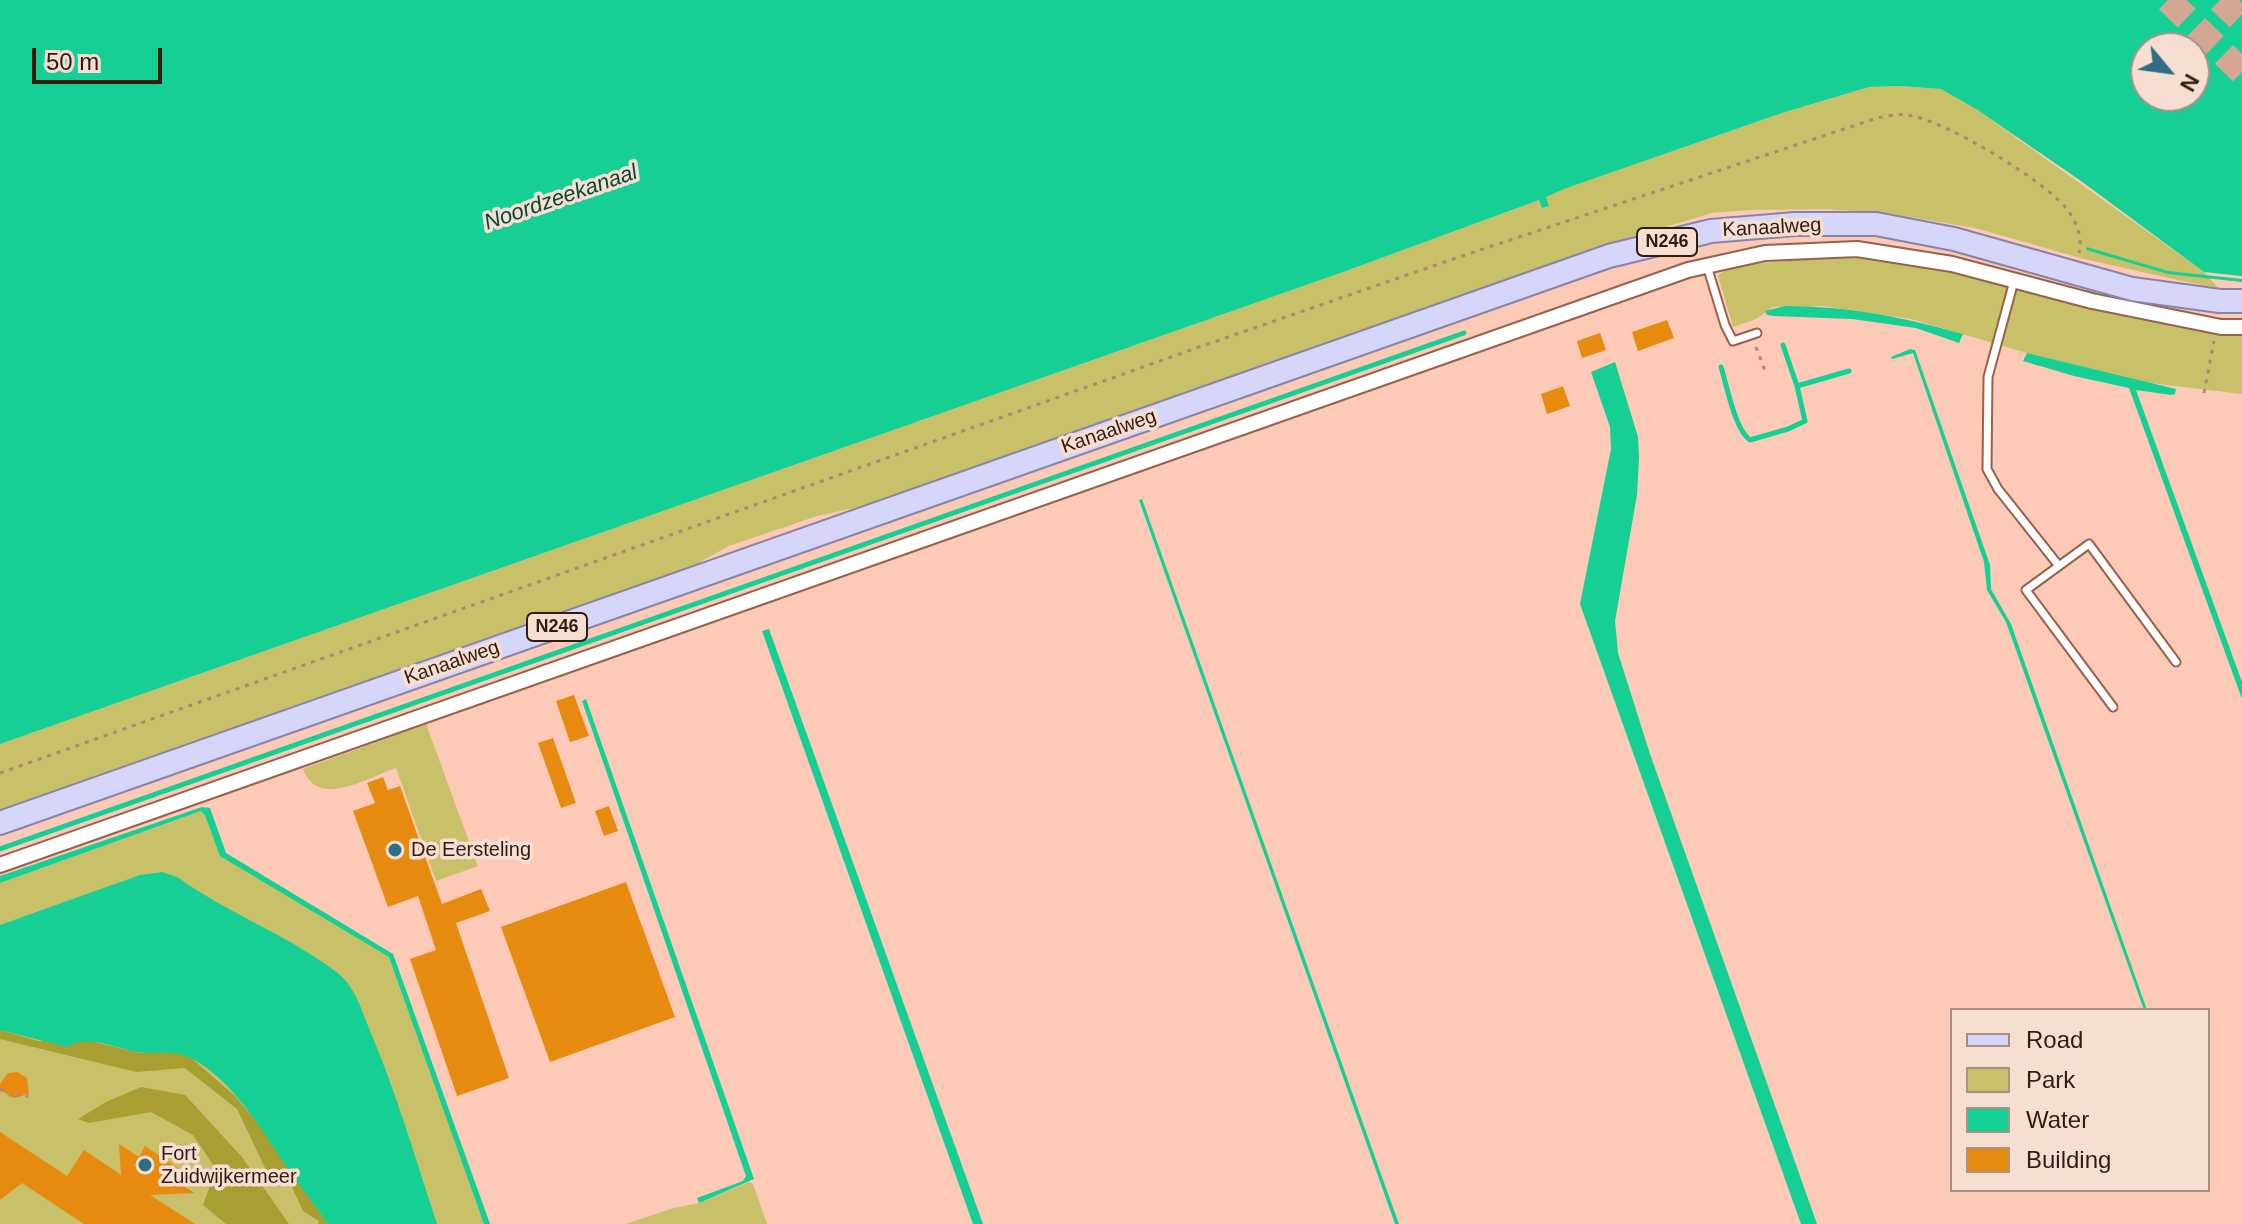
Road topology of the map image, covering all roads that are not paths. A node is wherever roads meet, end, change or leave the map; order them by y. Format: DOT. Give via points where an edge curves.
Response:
graph roads {
  1 [pos="1707,265"];
  2 [pos="2014,281"];
  3 [pos="2242,301"];
  4 [pos="2242,327"];
  5 [pos="1754,334"];
  6 [pos="2059,566"];
  7 [pos="2176,662"];
  8 [pos="2113,707"];
  9 [pos="0,823"];
  10 [pos="0,865"];
  1 -- 2 [label="street" via="1765,253 1857,249 1952,264"];
  1 -- 5 [label="lane" via="1733,341"];
  1 -- 10 [label="street"];
  2 -- 4 [label="street" via="2092,301"];
  2 -- 6 [label="lane" via="1988,377 1987,469"];
  3 -- 9 [label="main road, Kanaalweg / N246" via="2132,289 1954,239 1876,224 1711,231 1609,256"];
  6 -- 7 [label="lane" via="2089,544"];
  6 -- 8 [label="lane" via="2026,590"];
}
